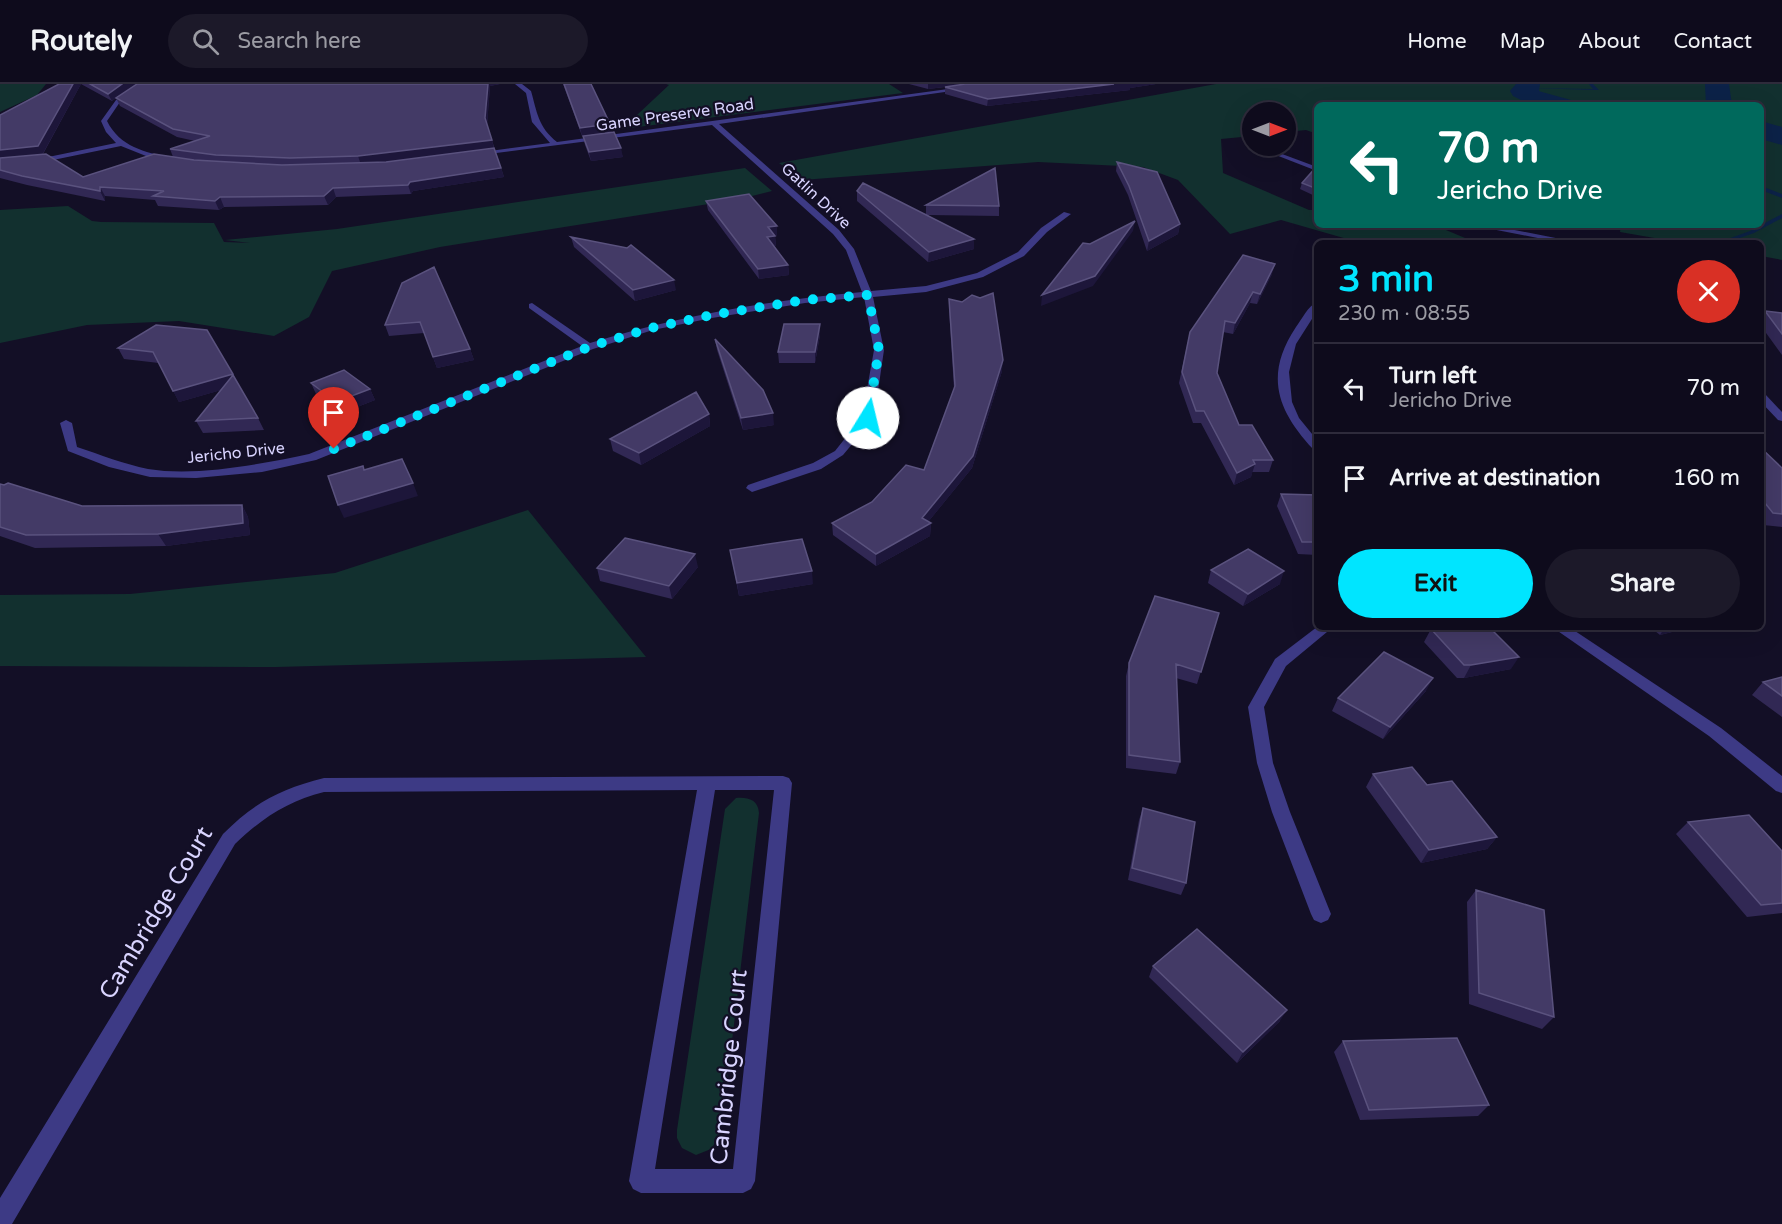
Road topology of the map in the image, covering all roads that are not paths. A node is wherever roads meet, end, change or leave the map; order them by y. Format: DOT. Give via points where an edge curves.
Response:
graph roads {
  1 [pos="145,84"];
  2 [pos="518,84"];
  3 [pos="998,84"];
  4 [pos="714,123"];
  5 [pos="122,144"];
  6 [pos="556,144"];
  7 [pos="467,156"];
  8 [pos="1283,156"];
  9 [pos="178,162"];
  10 [pos="0,164"];
  11 [pos="1314,168"];
  12 [pos="1067,214"];
  13 [pos="1492,228"];
  14 [pos="1560,240"];
  15 [pos="868,295"];
  16 [pos="532,306"];
  17 [pos="1314,309"];
  18 [pos="589,347"];
  19 [pos="1764,399"];
  20 [pos="1782,418"];
  21 [pos="66,423"];
  22 [pos="1314,443"];
  23 [pos="752,488"];
  24 [pos="1322,630"];
  25 [pos="1563,630"];
  26 [pos="707,784"];
  27 [pos="1782,786"];
  28 [pos="1322,914"];
  29 [pos="0,1221"];
  1 -- 5 [label="street" via="118,101 104,121 109,134"];
  2 -- 6 [label="street" via="529,92 532,117"];
  3 -- 4 [label="street, Game Preserve Road"];
  4 -- 6 [label="street, Game Preserve Road"];
  4 -- 15 [label="street, Gatlin Drive" via="836,232 850,249"];
  5 -- 9 [label="street" via="146,155"];
  5 -- 10 [label="street"];
  6 -- 7 [label="street, Game Preserve Road"];
  8 -- 11 [label="street"];
  12 -- 15 [label="street, Jericho Drive" via="1044,230 1022,254 980,275 926,289"];
  13 -- 14 [label="street"];
  15 -- 18 [label="street, Jericho Drive" via="805,300 712,315"];
  15 -- 23 [label="street, Gatlin Drive" via="879,350 868,418 839,453 817,466"];
  16 -- 18 [label="street"];
  17 -- 22 [label="street" via="1297,331 1286,356 1282,386 1294,418"];
  18 -- 21 [label="street, Jericho Drive" via="312,458 262,468 196,474 150,473 72,449"];
  19 -- 20 [label="street"];
  24 -- 28 [label="street" via="1280,663 1257,707 1265,763"];
  25 -- 27 [label="street" via="1715,732"];
  26 -- 26 [label="street, Cambridge Court" via="783,783 743,1180 641,1180"];
  26 -- 29 [label="street, Cambridge Court" via="324,785 289,794 254,813 229,838"];
}
